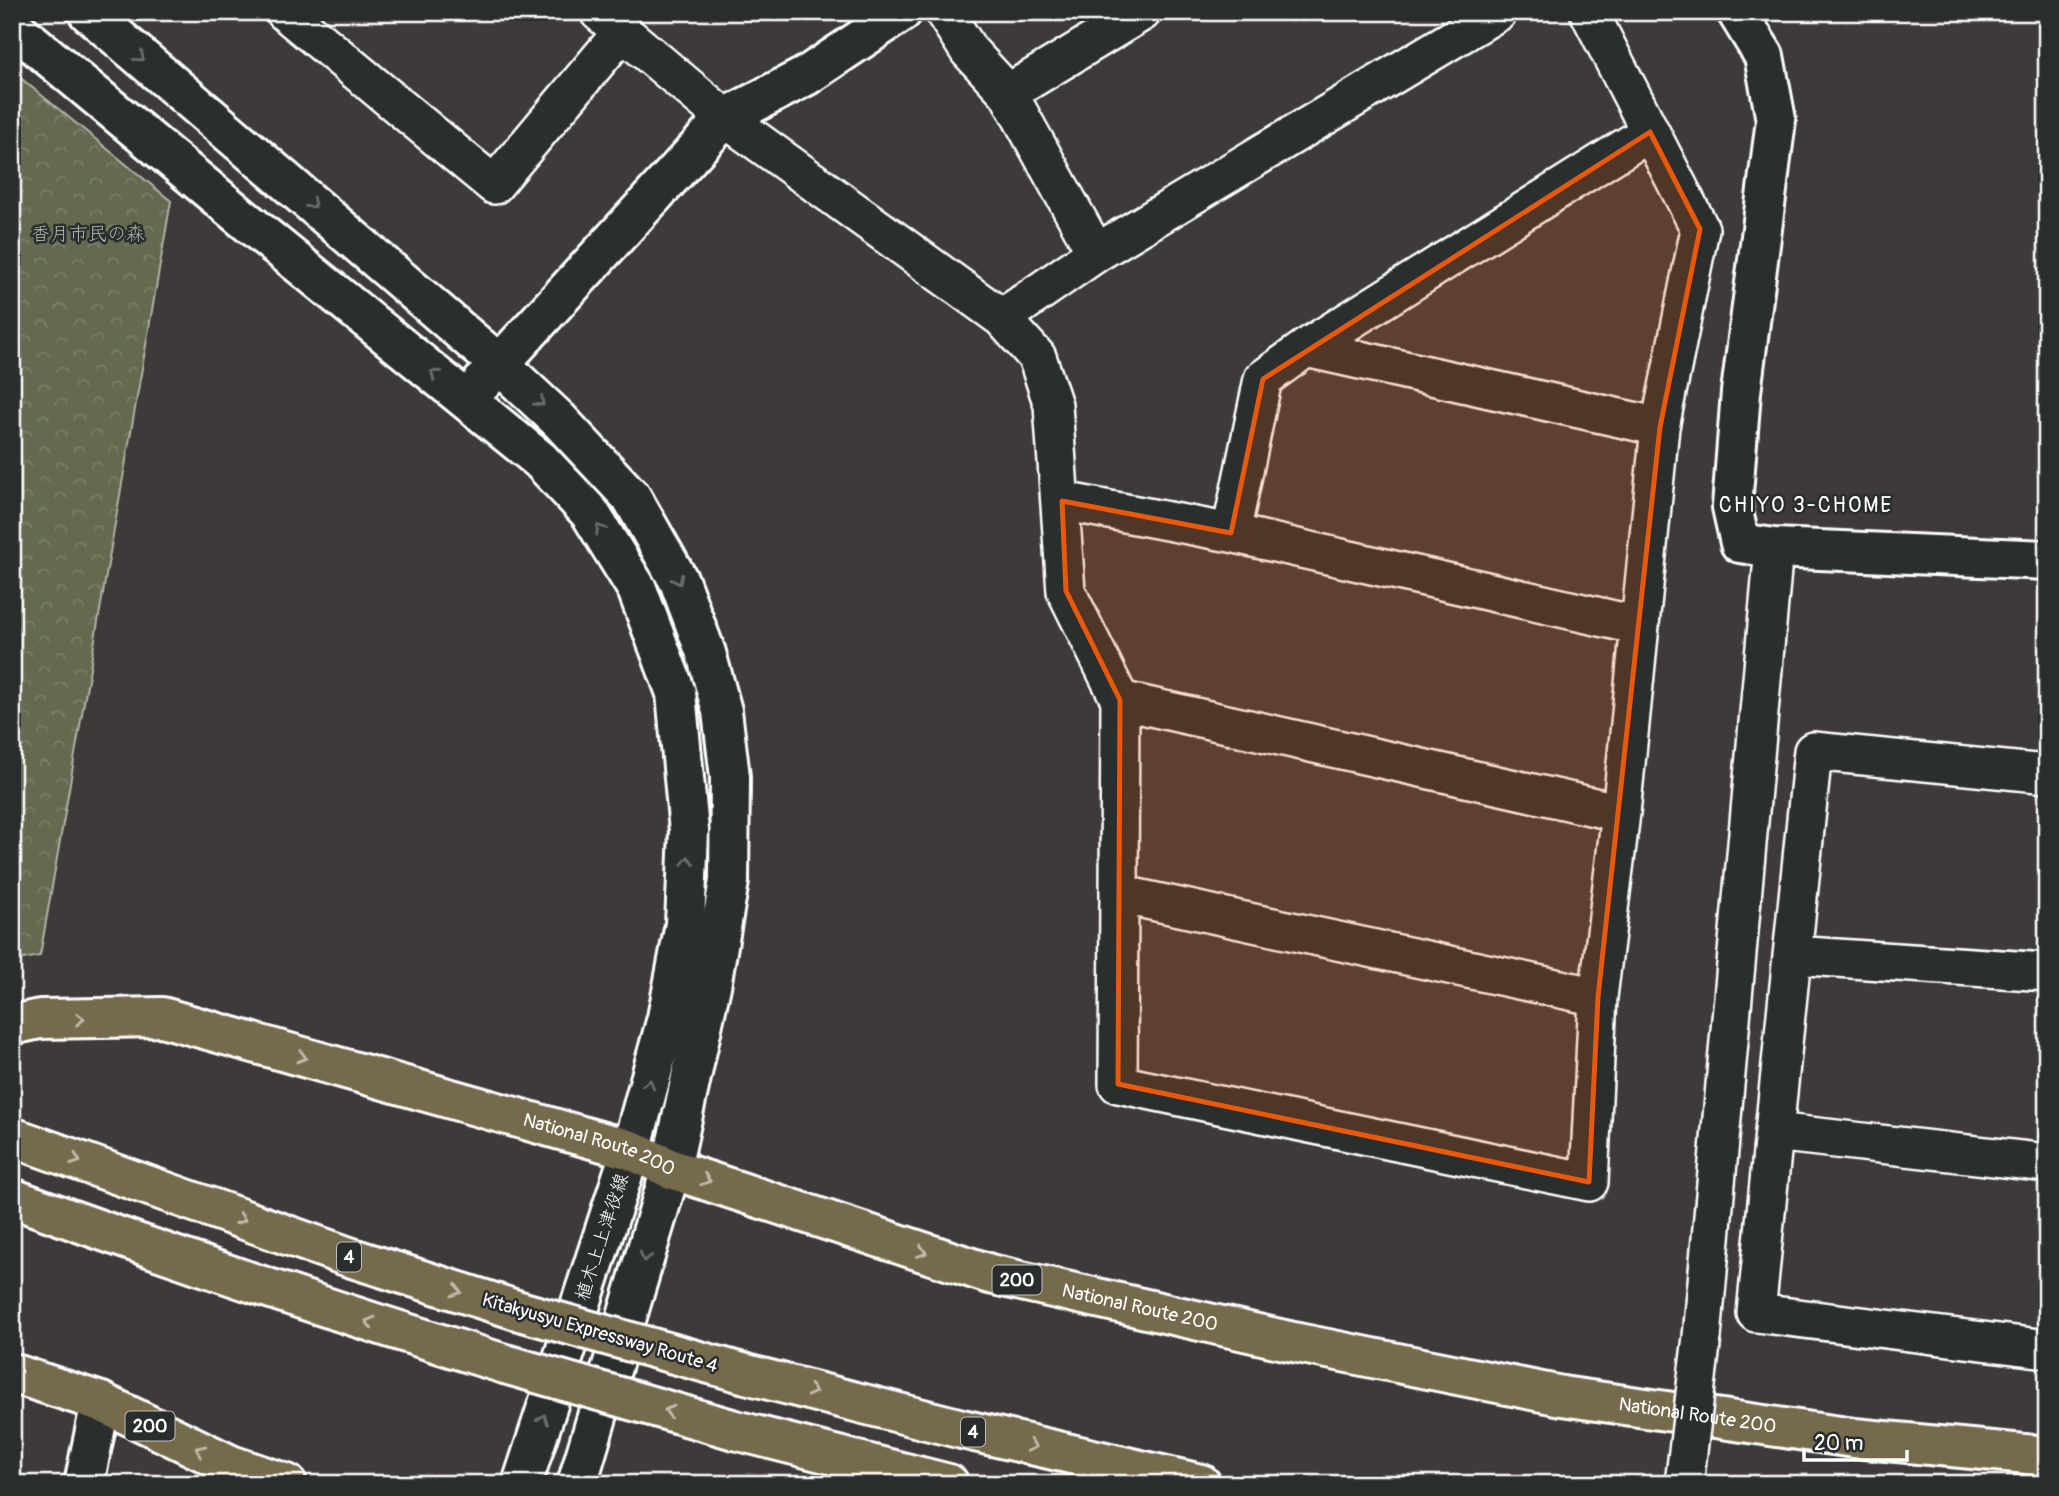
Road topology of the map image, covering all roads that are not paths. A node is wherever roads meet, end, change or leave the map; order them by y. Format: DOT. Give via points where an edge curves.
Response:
graph roads {
  1 [pos="88,12"];
  2 [pos="285,12"];
  3 [pos="902,12"];
  4 [pos="944,12"];
  5 [pos="1142,12"];
  6 [pos="1498,12"];
  7 [pos="1590,12"];
  8 [pos="1737,12"];
  9 [pos="610,22"];
  10 [pos="12,26"];
  11 [pos="1008,93"];
  12 [pos="725,118"];
  13 [pos="1650,132"];
  14 [pos="1096,253"];
  15 [pos="1002,318"];
  16 [pos="1306,348"];
  17 [pos="499,364"];
  18 [pos="466,400"];
  19 [pos="1660,427"];
  20 [pos="1062,501"];
  21 [pos="1231,533"];
  22 [pos="1774,548"];
  23 [pos="2047,560"];
  24 [pos="1640,626"];
  25 [pos="1120,700"];
  26 [pos="2047,774"];
  27 [pos="1621,813"];
  28 [pos="1119,894"];
  29 [pos="1792,955"];
  30 [pos="2047,972"];
  31 [pos="1598,997"];
  32 [pos="12,1025"];
  33 [pos="1774,1132"];
  34 [pos="12,1137"];
  35 [pos="631,1150"];
  36 [pos="2047,1163"];
  37 [pos="671,1168"];
  38 [pos="12,1198"];
  39 [pos="2047,1349"];
  40 [pos="12,1373"];
  41 [pos="101,1402"];
  42 [pos="2047,1456"];
  43 [pos="84,1484"];
  44 [pos="286,1484"];
  45 [pos="522,1484"];
  46 [pos="577,1484"];
  47 [pos="950,1484"];
  48 [pos="1201,1484"];
  49 [pos="1684,1484"];
  1 -- 17 [label="street, one-way"];
  2 -- 9 [label="street" via="494,185"];
  3 -- 12 [label="street" via="806,76"];
  4 -- 11 [label="street" via="969,51"];
  5 -- 11 [label="street"];
  6 -- 14 [label="street"];
  7 -- 13 [label="street"];
  8 -- 22 [label="street" via="1764,56 1776,120 1741,392 1732,507 1740,543"];
  9 -- 12 [label="street"];
  18 -- 10 [label="street, 植木上上津役線, one-way"];
  11 -- 14 [label="street"];
  12 -- 15 [label="street"];
  12 -- 17 [label="street"];
  13 -- 16 [label="street"];
  13 -- 19 [label="street" via="1700,229"];
  14 -- 15 [label="street"];
  15 -- 20 [label="street" via="1037,357 1053,405"];
  16 -- 19 [label="street"];
  16 -- 21 [label="street" via="1263,379"];
  17 -- 18 [label="street"];
  17 -- 37 [label="street, one-way" via="559,419 632,498 679,581 723,711 730,777 729,881"];
  35 -- 18 [label="street, 植木上上津役線, one-way" via="667,1018 685,924 689,831 676,693 637,589 590,513 540,460"];
  19 -- 24 [label="street"];
  20 -- 21 [label="street"];
  20 -- 25 [label="street" via="1066,591"];
  21 -- 24 [label="street"];
  22 -- 23 [label="street"];
  22 -- 49 [label="street, bridge" via="1702,1337"];
  24 -- 27 [label="street"];
  25 -- 27 [label="street"];
  25 -- 28 [label="street"];
  26 -- 29 [label="street" via="1813,751"];
  27 -- 31 [label="street"];
  28 -- 31 [label="street"];
  28 -- 31 [label="street" via="1118,1084 1589,1182"];
  29 -- 30 [label="street"];
  29 -- 33 [label="street"];
  32 -- 35 [label="highway, National Route 200 / 200, one-way" via="40,1019 162,1017"];
  33 -- 36 [label="street"];
  33 -- 39 [label="street" via="1756,1313"];
  34 -- 48 [label="highway, Kitakyusyu Expressway Route 4 / 4, one-way, bridge" via="349,1257 523,1312 962,1429"];
  35 -- 37 [label="highway, National Route 200 / 200"];
  45 -- 35 [label="street, 植木上上津役線, one-way"];
  37 -- 42 [label="highway, National Route 200 / 200, one-way" via="990,1274 1298,1343 1562,1396 1854,1438"];
  37 -- 46 [label="street, one-way"];
  47 -- 38 [label="highway, one-way, bridge" via="735,1430 505,1364 332,1310"];
  40 -- 41 [label="highway, 200"];
  41 -- 43 [label="street"];
  44 -- 41 [label="highway, 200, one-way" via="231,1465"];
}
